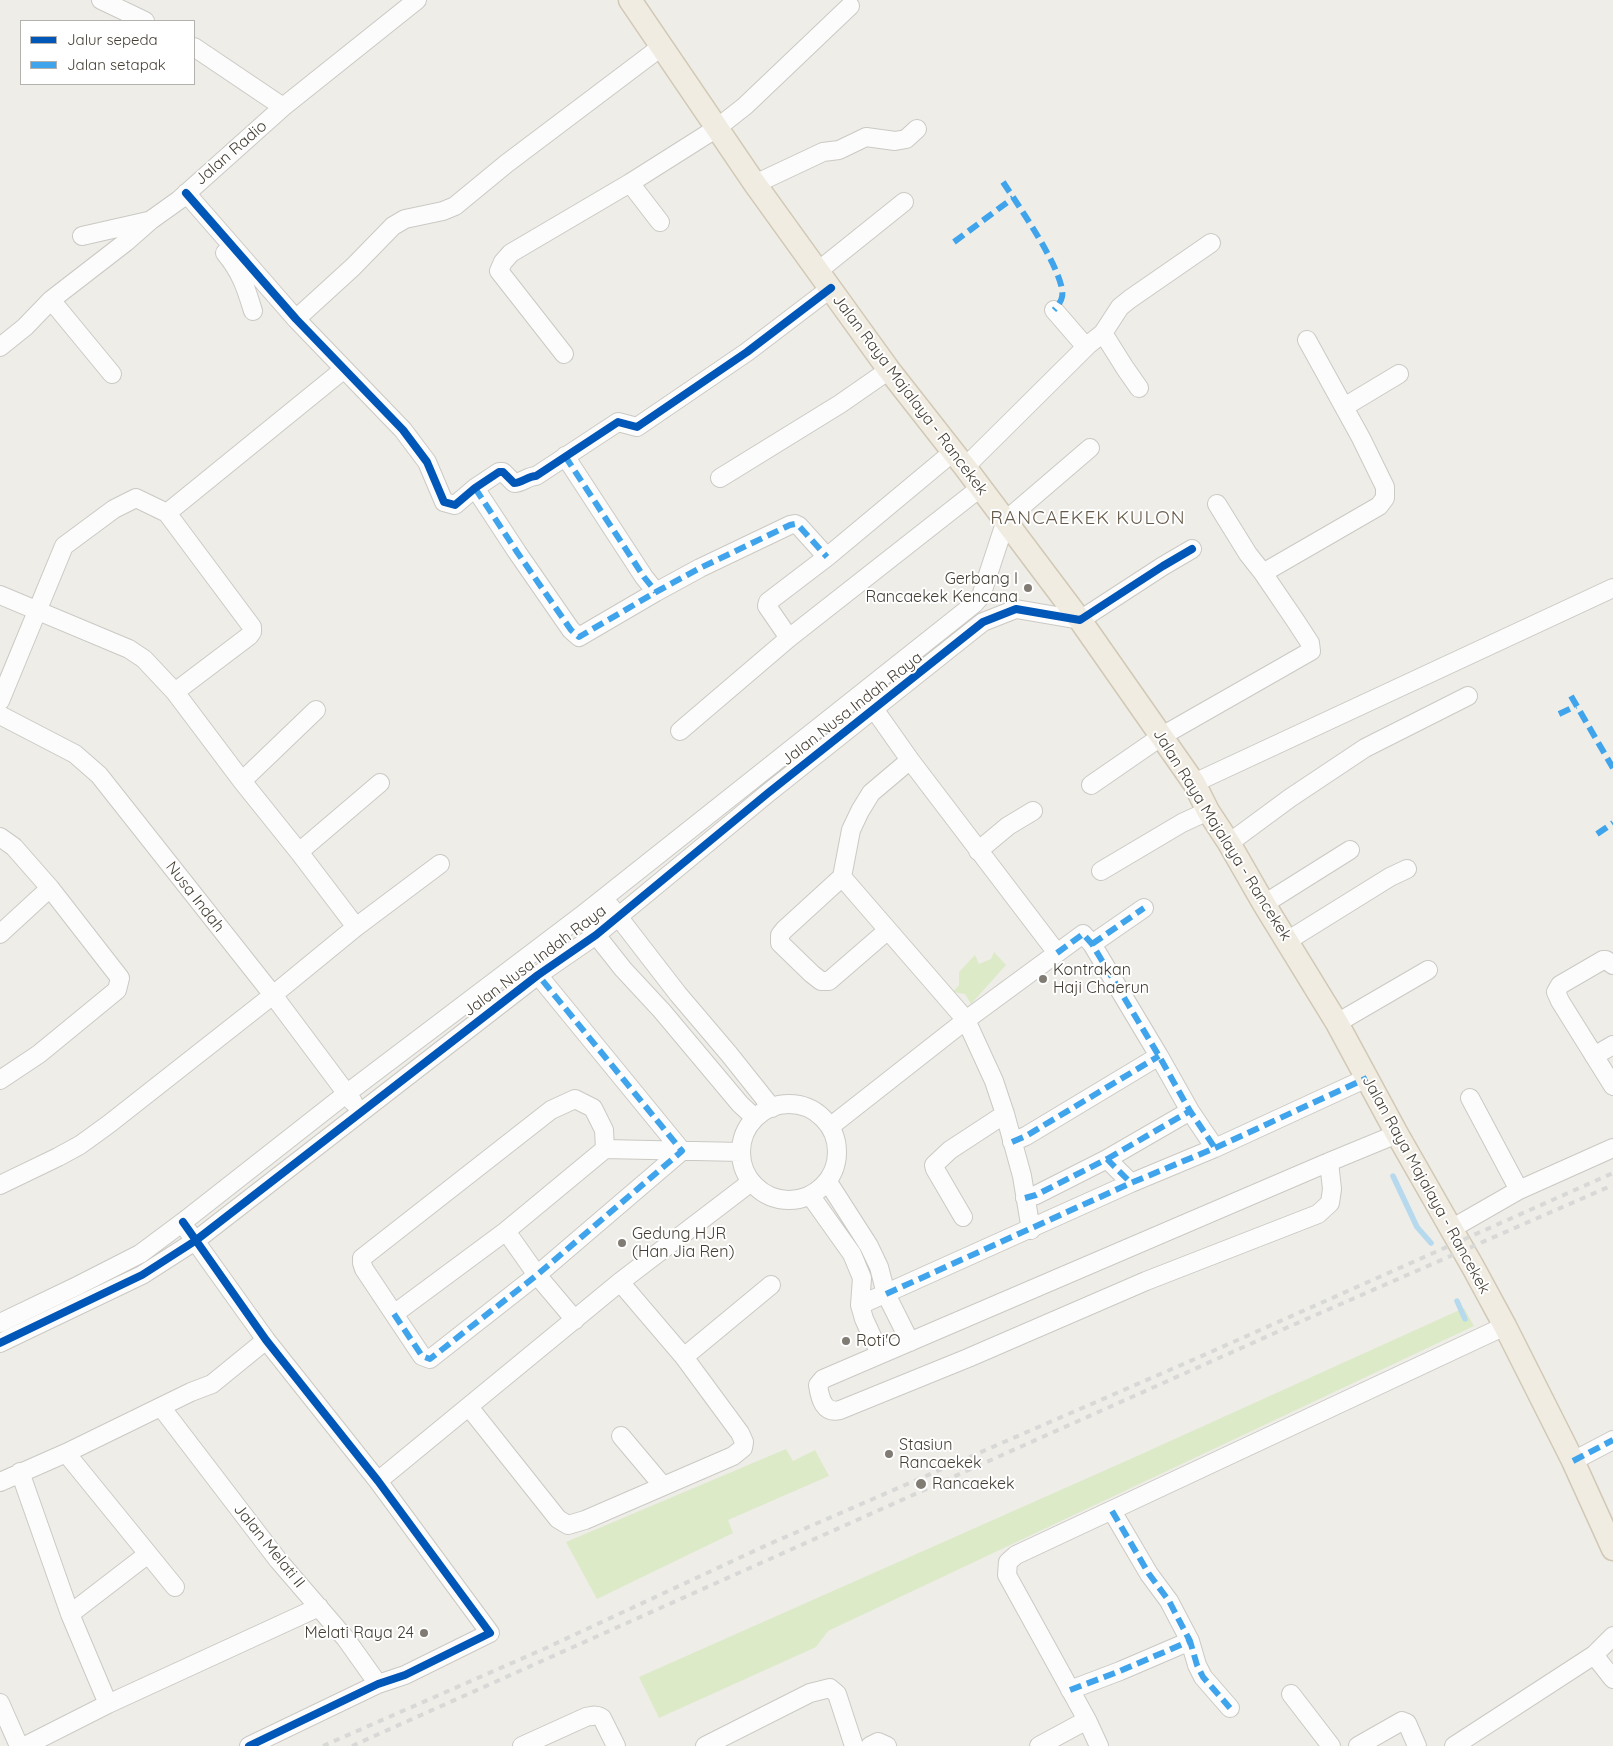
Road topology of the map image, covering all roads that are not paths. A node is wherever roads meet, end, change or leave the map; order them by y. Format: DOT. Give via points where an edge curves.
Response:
graph roads {
  1 [pos="101,0"];
  2 [pos="417,0"];
  3 [pos="630,0"];
  4 [pos="850,6"];
  5 [pos="143,20"];
  6 [pos="661,47"];
  7 [pos="195,48"];
  8 [pos="283,107"];
  9 [pos="717,128"];
  10 [pos="916,129"];
  11 [pos="630,183"];
  12 [pos="755,184"];
  13 [pos="182,196"];
  14 [pos="904,202"];
  15 [pos="151,220"];
  16 [pos="660,222"];
  17 [pos="82,236"];
  18 [pos="1211,243"];
  19 [pos="824,280"];
  20 [pos="51,300"];
  21 [pos="1054,310"];
  22 [pos="253,311"];
  23 [pos="296,319"];
  24 [pos="1103,333"];
  25 [pos="1307,340"];
  26 [pos="0,347"];
  27 [pos="1086,347"];
  28 [pos="564,354"];
  29 [pos="343,370"];
  30 [pos="889,370"];
  31 [pos="112,374"];
  32 [pos="1399,374"];
  33 [pos="1139,388"];
  34 [pos="1344,407"];
  35 [pos="1090,448"];
  36 [pos="565,456"];
  37 [pos="959,460"];
  38 [pos="720,478"];
  39 [pos="475,488"];
  40 [pos="980,488"];
  41 [pos="1217,504"];
  42 [pos="167,513"];
  43 [pos="1006,520"];
  44 [pos="1192,549"];
  45 [pos="827,557"];
  46 [pos="1264,573"];
  47 [pos="1613,588"];
  48 [pos="656,592"];
  49 [pos="0,595"];
  50 [pos="37,611"];
  51 [pos="1080,620"];
  52 [pos="789,638"];
  53 [pos="175,692"];
  54 [pos="1468,696"];
  55 [pos="0,701"];
  56 [pos="316,710"];
  57 [pos="874,710"];
  58 [pos="0,715"];
  59 [pos="680,731"];
  60 [pos="1162,736"];
  61 [pos="910,760"];
  62 [pos="755,777"];
  63 [pos="242,781"];
  64 [pos="380,783"];
  65 [pos="1194,783"];
  66 [pos="1091,785"];
  67 [pos="768,793"];
  68 [pos="1033,811"];
  69 [pos="1208,811"];
  70 [pos="0,837"];
  71 [pos="1229,842"];
  72 [pos="1350,850"];
  73 [pos="978,851"];
  74 [pos="299,852"];
  75 [pos="440,864"];
  76 [pos="1407,869"];
  77 [pos="1101,870"];
  78 [pos="842,877"];
  79 [pos="50,888"];
  80 [pos="603,898"];
  81 [pos="1264,904"];
  82 [pos="1144,908"];
  83 [pos="582,916"];
  84 [pos="618,916"];
  85 [pos="356,927"];
  86 [pos="888,930"];
  87 [pos="0,934"];
  88 [pos="596,934"];
  89 [pos="1287,941"];
  90 [pos="1092,944"];
  91 [pos="1057,953"];
  92 [pos="1613,965"];
  93 [pos="1428,970"];
  94 [pos="538,975"];
  95 [pos="273,995"];
  96 [pos="966,1020"];
  97 [pos="1337,1023"];
  98 [pos="1613,1045"];
  99 [pos="1159,1056"];
  100 [pos="1594,1056"];
  101 [pos="1367,1078"];
  102 [pos="0,1080"];
  103 [pos="1613,1086"];
  104 [pos="346,1094"];
  105 [pos="1470,1098"];
  106 [pos="772,1108"];
  107 [pos="362,1111"];
  108 [pos="1190,1111"];
  109 [pos="1005,1114"];
  110 [pos="755,1118"];
  111 [pos="830,1126"];
  112 [pos="1397,1134"];
  113 [pos="1012,1142"];
  114 [pos="1215,1148"];
  115 [pos="1613,1148"];
  116 [pos="605,1149"];
  117 [pos="682,1152"];
  118 [pos="741,1152"];
  119 [pos="1107,1159"];
  120 [pos="1329,1162"];
  121 [pos="751,1182"];
  122 [pos="828,1182"];
  123 [pos="1130,1183"];
  124 [pos="0,1185"];
  125 [pos="1519,1190"];
  126 [pos="810,1195"];
  127 [pos="1025,1198"];
  128 [pos="963,1217"];
  129 [pos="182,1222"];
  130 [pos="1451,1229"];
  131 [pos="1031,1230"];
  132 [pos="506,1231"];
  133 [pos="194,1241"];
  134 [pos="537,1275"];
  135 [pos="620,1282"];
  136 [pos="771,1285"];
  137 [pos="886,1294"];
  138 [pos="860,1305"];
  139 [pos="394,1314"];
  140 [pos="575,1320"];
  141 [pos="0,1322"];
  142 [pos="1505,1326"];
  143 [pos="266,1340"];
  144 [pos="910,1342"];
  145 [pos="0,1344"];
  146 [pos="880,1354"];
  147 [pos="684,1357"];
  148 [pos="161,1407"];
  149 [pos="469,1407"];
  150 [pos="621,1436"];
  151 [pos="1613,1440"];
  152 [pos="66,1453"];
  153 [pos="1573,1461"];
  154 [pos="20,1472"];
  155 [pos="378,1481"];
  156 [pos="0,1482"];
  157 [pos="663,1486"];
  158 [pos="1112,1511"];
  159 [pos="1613,1549"];
  160 [pos="148,1554"];
  161 [pos="175,1587"];
  162 [pos="319,1607"];
  163 [pos="70,1614"];
  164 [pos="1613,1636"];
  165 [pos="1190,1641"];
  166 [pos="1594,1654"];
  167 [pos="1613,1679"];
  168 [pos="378,1684"];
  169 [pos="1070,1690"];
  170 [pos="1291,1694"];
  171 [pos="0,1703"];
  172 [pos="108,1704"];
  173 [pos="1230,1708"];
  174 [pos="1087,1720"];
  175 [pos="19,1746"];
  176 [pos="25,1746"];
  177 [pos="249,1746"];
  178 [pos="522,1746"];
  179 [pos="616,1746"];
  180 [pos="705,1746"];
  181 [pos="854,1746"];
  182 [pos="870,1746"];
  183 [pos="887,1746"];
  184 [pos="1039,1746"];
  185 [pos="1099,1746"];
  186 [pos="1331,1746"];
  187 [pos="1358,1746"];
  188 [pos="1418,1746"];
  189 [pos="1454,1746"];
  1 -- 5 [label="street"];
  2 -- 8 [label="street, Jalan Radio"];
  3 -- 6 [label="main road, Jalan Raya Majalaya - Rancekek"];
  4 -- 9 [label="street" via="745,106"];
  6 -- 9 [label="main road, Jalan Raya Majalaya - Rancekek"];
  6 -- 23 [label="street" via="455,206 405,219 393,226 354,267"];
  7 -- 8 [label="street"];
  8 -- 13 [label="street, Jalan Radio"];
  9 -- 11 [label="street"];
  9 -- 12 [label="main road, Jalan Raya Majalaya - Rancekek"];
  10 -- 12 [label="street" via="906,139 895,141 866,137 840,150 823,152"];
  11 -- 16 [label="street"];
  11 -- 28 [label="street" via="511,253 499,271"];
  12 -- 19 [label="main road, Jalan Raya Majalaya - Rancekek"];
  13 -- 15 [label="street, Jalan Radio"];
  13 -- 22 [label="street" via="233,263 244,282"];
  13 -- 23 [label="street"];
  14 -- 19 [label="street"];
  15 -- 17 [label="street"];
  15 -- 20 [label="street, Jalan Radio"];
  18 -- 24 [label="street" via="1120,307"];
  19 -- 30 [label="main road, Jalan Raya Majalaya - Rancekek"];
  19 -- 36 [label="street" via="747,352 637,426 618,422"];
  20 -- 26 [label="street, Jalan Radio"];
  20 -- 31 [label="street"];
  21 -- 27 [label="street"];
  23 -- 29 [label="street"];
  24 -- 27 [label="street"];
  24 -- 33 [label="street"];
  25 -- 34 [label="street"];
  27 -- 37 [label="street"];
  29 -- 39 [label="street" via="403,430 428,462 444,502 455,505"];
  29 -- 42 [label="street"];
  30 -- 37 [label="main road, Jalan Raya Majalaya - Rancekek"];
  30 -- 38 [label="street"];
  32 -- 34 [label="street"];
  34 -- 46 [label="street" via="1385,487 1385,498 1379,506"];
  35 -- 43 [label="street"];
  36 -- 39 [label="street" via="536,476 529,476 518,483 499,472"];
  36 -- 48 [label="street"];
  37 -- 40 [label="main road, Jalan Raya Majalaya - Rancekek"];
  37 -- 45 [label="street"];
  39 -- 48 [label="street" via="577,636"];
  40 -- 43 [label="main road, Jalan Raya Majalaya - Rancekek"];
  40 -- 52 [label="street"];
  41 -- 46 [label="street" via="1248,554"];
  42 -- 50 [label="street" via="136,498 114,509 64,546"];
  42 -- 53 [label="street" via="252,627 249,636"];
  43 -- 51 [label="main road, Jalan Raya Majalaya - Rancekek"];
  43 -- 62 [label="street, Jalan Nusa Indah Raya" via="981,596 974,604"];
  44 -- 51 [label="street"];
  45 -- 48 [label="street" via="795,524"];
  45 -- 52 [label="street" via="766,605"];
  46 -- 60 [label="street" via="1310,643 1311,651"];
  47 -- 65 [label="street"];
  49 -- 50 [label="street"];
  50 -- 53 [label="street" via="130,649"];
  50 -- 55 [label="street"];
  51 -- 57 [label="street, Jalan Nusa Indah Raya" via="1016,609 983,622"];
  51 -- 60 [label="main road, Jalan Raya Majalaya - Rancekek"];
  52 -- 59 [label="street"];
  53 -- 63 [label="street"];
  54 -- 71 [label="street" via="1366,748"];
  56 -- 63 [label="street"];
  57 -- 61 [label="street"];
  57 -- 67 [label="street, Jalan Nusa Indah Raya"];
  58 -- 95 [label="street, Nusa Indah" via="75,754 98,775"];
  60 -- 65 [label="main road, Jalan Raya Majalaya - Rancekek"];
  60 -- 66 [label="street"];
  61 -- 73 [label="street"];
  61 -- 78 [label="street" via="871,793 860,811 851,830"];
  62 -- 67 [label="street"];
  62 -- 80 [label="street, Jalan Nusa Indah Raya"];
  63 -- 74 [label="street"];
  64 -- 74 [label="street"];
  65 -- 69 [label="main road, Jalan Raya Majalaya - Rancekek"];
  67 -- 84 [label="street, Jalan Nusa Indah Raya"];
  68 -- 73 [label="street" via="1008,826"];
  69 -- 71 [label="main road, Jalan Raya Majalaya - Rancekek"];
  69 -- 77 [label="street"];
  70 -- 79 [label="street" via="14,847"];
  71 -- 81 [label="main road, Jalan Raya Majalaya - Rancekek"];
  72 -- 81 [label="street"];
  73 -- 91 [label="street"];
  74 -- 85 [label="street"];
  75 -- 85 [label="street"];
  76 -- 89 [label="street"];
  78 -- 86 [label="street"];
  78 -- 86 [label="street" via="784,930 780,943 812,974 822,981 829,981"];
  79 -- 87 [label="street"];
  79 -- 102 [label="street" via="120,978 118,987 39,1054"];
  80 -- 83 [label="street, Jalan Nusa Indah Raya"];
  80 -- 84 [label="street"];
  81 -- 89 [label="main road, Jalan Raya Majalaya - Rancekek"];
  82 -- 90 [label="street"];
  83 -- 88 [label="street"];
  83 -- 104 [label="street, Jalan Nusa Indah Raya"];
  84 -- 88 [label="street, Jalan Nusa Indah Raya"];
  84 -- 106 [label="street"];
  85 -- 95 [label="street"];
  86 -- 96 [label="street"];
  88 -- 94 [label="street, Jalan Nusa Indah Raya"];
  88 -- 110 [label="street"];
  89 -- 97 [label="main road, Jalan Raya Majalaya - Rancekek"];
  90 -- 91 [label="street" via="1083,934"];
  90 -- 99 [label="street"];
  91 -- 96 [label="street"];
  92 -- 100 [label="street" via="1603,960 1560,985 1556,992"];
  93 -- 97 [label="street"];
  94 -- 107 [label="street, Jalan Nusa Indah Raya"];
  94 -- 117 [label="street"];
  95 -- 104 [label="street, Nusa Indah"];
  95 -- 124 [label="street" via="80,1145"];
  96 -- 109 [label="street"];
  96 -- 111 [label="street"];
  97 -- 101 [label="main road, Jalan Raya Majalaya - Rancekek"];
  98 -- 100 [label="street"];
  99 -- 108 [label="street"];
  99 -- 113 [label="street"];
  100 -- 103 [label="street"];
  101 -- 112 [label="main road, Jalan Raya Majalaya - Rancekek"];
  101 -- 114 [label="street"];
  104 -- 107 [label="street, Nusa Indah"];
  104 -- 129 [label="street, Jalan Nusa Indah Raya"];
  105 -- 125 [label="street"];
  106 -- 110 [label="street"];
  106 -- 111 [label="street" via="782,1104 810,1108"];
  107 -- 133 [label="street, Jalan Nusa Indah Raya"];
  108 -- 114 [label="street"];
  108 -- 119 [label="street"];
  109 -- 113 [label="street"];
  109 -- 128 [label="street" via="950,1150 934,1165"];
  110 -- 118 [label="street" via="744,1135"];
  111 -- 122 [label="street" via="837,1152 836,1166"];
  112 -- 120 [label="street"];
  112 -- 130 [label="main road, Jalan Raya Majalaya - Rancekek"];
  113 -- 127 [label="street"];
  114 -- 123 [label="street"];
  115 -- 125 [label="street"];
  116 -- 117 [label="street"];
  116 -- 132 [label="street"];
  116 -- 139 [label="street" via="604,1130 594,1108 575,1099 551,1110 362,1258 364,1269"];
  117 -- 118 [label="street"];
  117 -- 134 [label="street"];
  118 -- 121 [label="street" via="743,1168"];
  119 -- 123 [label="street"];
  119 -- 127 [label="street"];
  120 -- 144 [label="street"];
  120 -- 146 [label="street" via="1330,1203 1318,1214 1146,1281 840,1410 833,1412 828,1409 819,1392 818,1385 823,1378"];
  121 -- 126 [label="street" via="779,1200 796,1200"];
  121 -- 135 [label="street"];
  122 -- 126 [label="street"];
  122 -- 137 [label="street" via="869,1246"];
  123 -- 131 [label="street"];
  125 -- 130 [label="street"];
  126 -- 138 [label="street" via="852,1254 862,1278"];
  127 -- 131 [label="street"];
  129 -- 133 [label="street"];
  129 -- 141 [label="street, Jalan Nusa Indah Raya" via="140,1254"];
  130 -- 142 [label="main road, Jalan Raya Majalaya - Rancekek"];
  131 -- 137 [label="street"];
  132 -- 134 [label="street"];
  132 -- 139 [label="street"];
  133 -- 143 [label="street"];
  133 -- 145 [label="street, Jalan Nusa Indah Raya" via="142,1275"];
  134 -- 139 [label="street" via="430,1359 422,1356"];
  134 -- 140 [label="street"];
  135 -- 140 [label="street"];
  135 -- 147 [label="street"];
  136 -- 147 [label="street"];
  137 -- 138 [label="street"];
  137 -- 144 [label="street"];
  138 -- 146 [label="street"];
  140 -- 149 [label="street"];
  142 -- 153 [label="main road, Jalan Raya Majalaya - Rancekek"];
  142 -- 158 [label="street"];
  143 -- 148 [label="street" via="212,1384"];
  143 -- 155 [label="street"];
  144 -- 146 [label="street"];
  147 -- 157 [label="street" via="744,1442 743,1448 733,1456"];
  148 -- 152 [label="street"];
  148 -- 162 [label="street, Jalan Melati II" via="278,1560"];
  149 -- 155 [label="street"];
  149 -- 157 [label="street" via="558,1519 568,1525"];
  150 -- 157 [label="street"];
  151 -- 153 [label="street"];
  152 -- 154 [label="street"];
  152 -- 160 [label="street"];
  153 -- 159 [label="main road, Jalan Raya Majalaya - Rancekek"];
  154 -- 156 [label="street"];
  154 -- 163 [label="street"];
  155 -- 168 [label="street" via="490,1633 405,1675"];
  158 -- 165 [label="street" via="1169,1600"];
  158 -- 169 [label="street" via="1016,1555 1008,1562 1007,1575"];
  160 -- 161 [label="street"];
  160 -- 163 [label="street"];
  162 -- 168 [label="street, Jalan Melati II"];
  162 -- 172 [label="street"];
  163 -- 172 [label="street"];
  164 -- 166 [label="street"];
  165 -- 169 [label="street"];
  165 -- 173 [label="street" via="1203,1677"];
  166 -- 167 [label="street"];
  166 -- 189 [label="street"];
  168 -- 177 [label="street"];
  169 -- 174 [label="street"];
  170 -- 186 [label="street"];
  171 -- 175 [label="street"];
  172 -- 176 [label="street"];
  174 -- 184 [label="street"];
  174 -- 185 [label="street"];
  178 -- 179 [label="street" via="599,1715"];
  180 -- 181 [label="street" via="810,1693 830,1688 837,1694"];
  182 -- 183 [label="street" via="878,1742"];
  187 -- 188 [label="street" via="1402,1721 1407,1723"];
}
